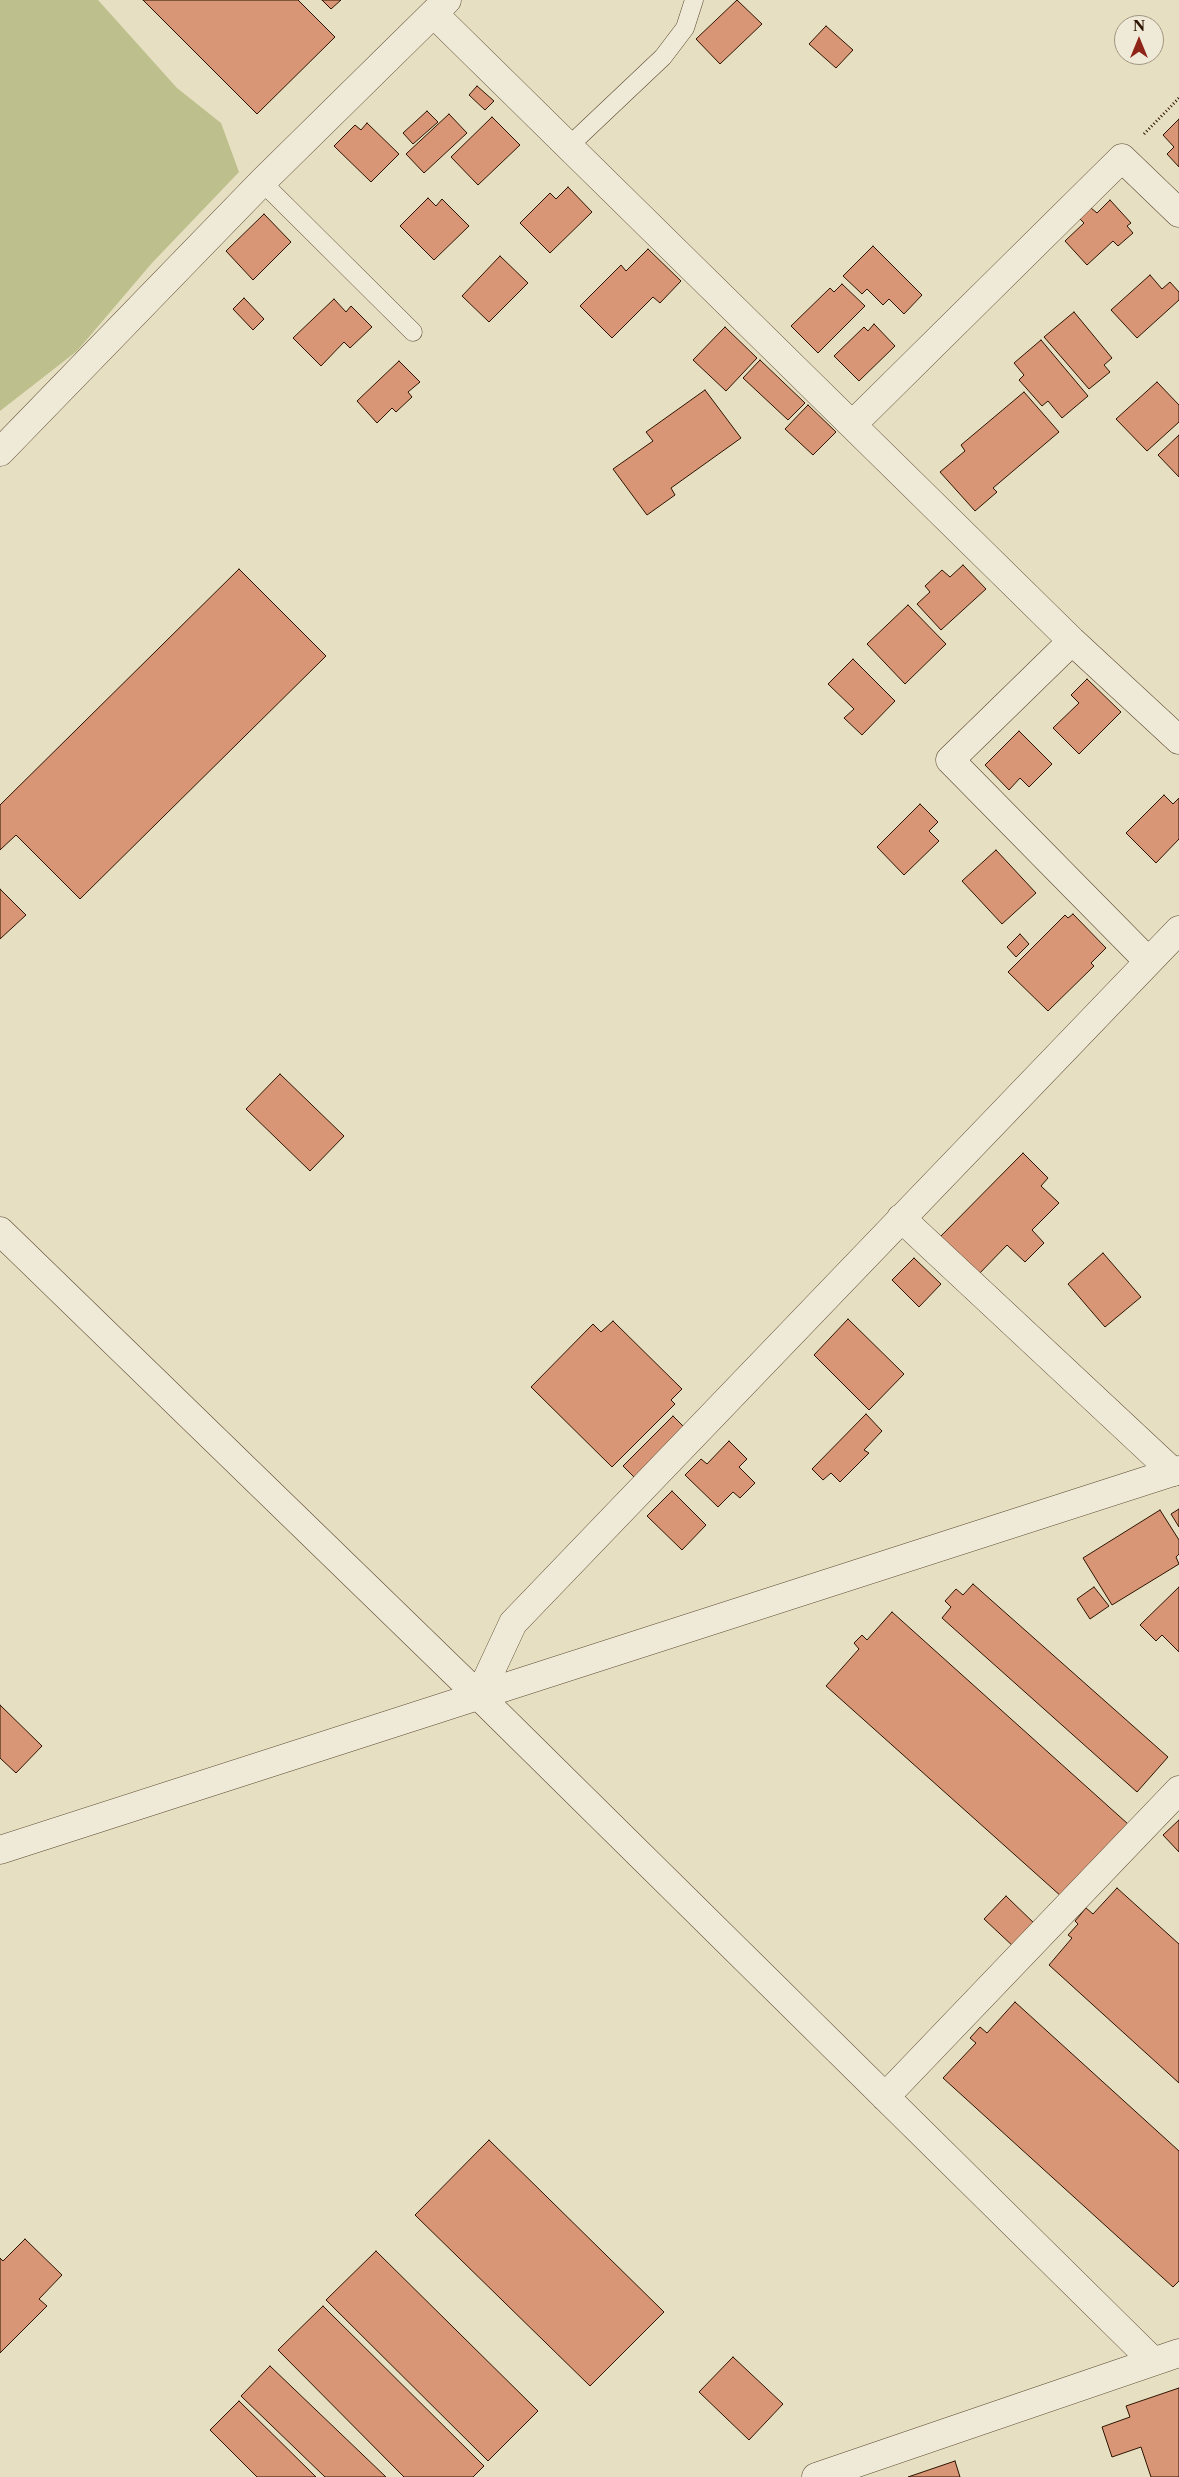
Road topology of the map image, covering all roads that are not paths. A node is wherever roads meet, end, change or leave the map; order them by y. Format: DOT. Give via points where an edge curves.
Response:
graph roads {
  1 [pos="694,0"];
  2 [pos="441,7"];
  3 [pos="570,145"];
  4 [pos="262,182"];
  5 [pos="1179,213"];
  6 [pos="413,332"];
  7 [pos="853,424"];
  8 [pos="0,452"];
  9 [pos="1072,641"];
  10 [pos="1179,739"];
  11 [pos="1179,930"];
  12 [pos="1148,961"];
  13 [pos="901,1218"];
  14 [pos="0,1231"];
  15 [pos="1176,1471"];
  16 [pos="479,1696"];
  17 [pos="1179,1790"];
  18 [pos="0,1850"];
  19 [pos="885,2097"];
  20 [pos="1179,2353"];
  21 [pos="1153,2361"];
  22 [pos="816,2477"];
  1 -- 3 [label="lane" via="685,28 663,57"];
  2 -- 3 [label="street"];
  2 -- 4 [label="street"];
  3 -- 7 [label="street"];
  4 -- 6 [label="lane"];
  4 -- 8 [label="street"];
  5 -- 7 [label="street" via="1122,158"];
  7 -- 9 [label="street"];
  9 -- 10 [label="street"];
  9 -- 12 [label="street" via="950,760"];
  11 -- 12 [label="street"];
  12 -- 13 [label="street"];
  13 -- 15 [label="street"];
  13 -- 16 [label="street" via="513,1622"];
  14 -- 16 [label="street"];
  15 -- 16 [label="street"];
  16 -- 18 [label="street"];
  16 -- 19 [label="street"];
  17 -- 19 [label="street"];
  19 -- 21 [label="street"];
  20 -- 21 [label="street"];
  21 -- 22 [label="street"];
}
